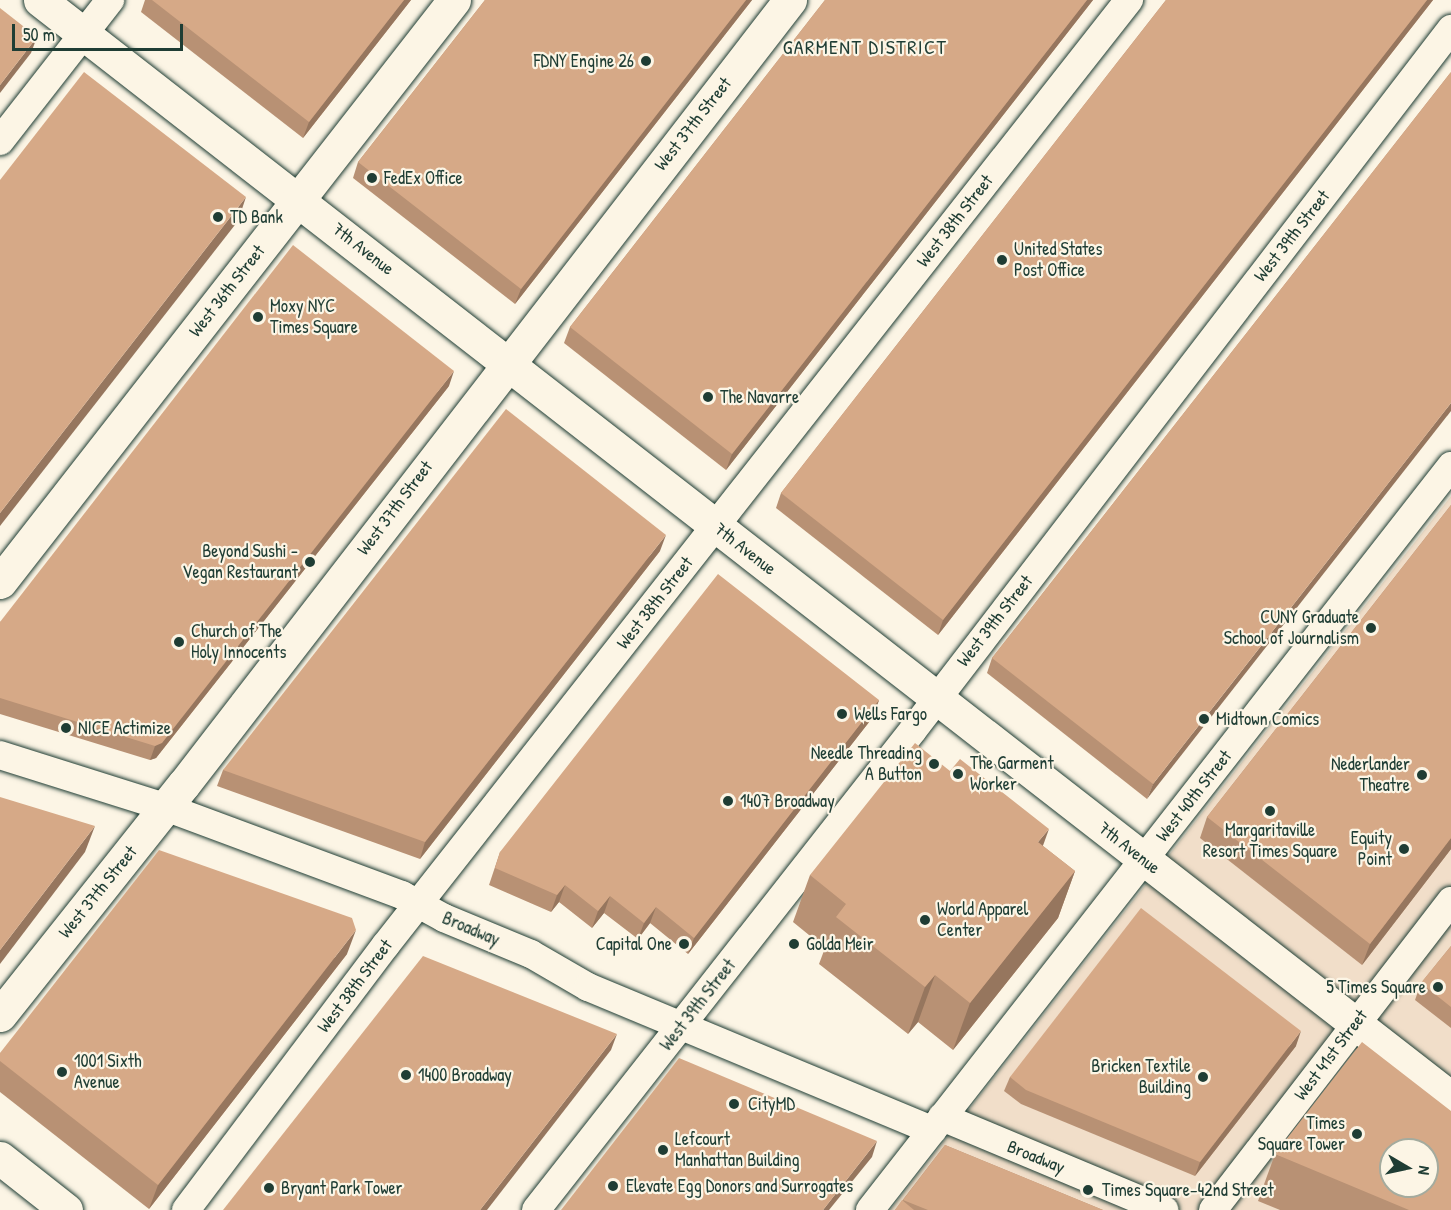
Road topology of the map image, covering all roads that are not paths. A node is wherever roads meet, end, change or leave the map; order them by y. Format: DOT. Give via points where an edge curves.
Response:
graph roads {
  1 [pos="40,0"];
  2 [pos="110,0"];
  3 [pos="454,0"];
  4 [pos="790,0"];
  5 [pos="1129,0"];
  6 [pos="1451,29"];
  7 [pos="83,34"];
  8 [pos="0,141"];
  9 [pos="300,199"];
  10 [pos="507,362"];
  11 [pos="1451,466"];
  12 [pos="715,525"];
  13 [pos="0,582"];
  14 [pos="936,699"];
  15 [pos="0,755"];
  16 [pos="165,807"];
  17 [pos="1144,860"];
  18 [pos="1451,901"];
  19 [pos="418,904"];
  20 [pos="0,1015"];
  21 [pos="1356,1022"];
  22 [pos="682,1026"];
  23 [pos="1451,1098"];
  24 [pos="937,1124"];
  25 [pos="0,1158"];
  26 [pos="66,1210"];
  27 [pos="186,1210"];
  28 [pos="536,1210"];
  29 [pos="870,1210"];
  30 [pos="1164,1210"];
  31 [pos="1213,1210"];
  1 -- 7 [label="main road, 7th Avenue"];
  2 -- 7 [label="street"];
  3 -- 9 [label="main road, West 36th Street"];
  4 -- 10 [label="main road, West 37th Street"];
  5 -- 12 [label="street, West 38th Street"];
  6 -- 14 [label="street, West 39th Street"];
  7 -- 8 [label="street"];
  7 -- 9 [label="main road, 7th Avenue"];
  9 -- 10 [label="main road, 7th Avenue"];
  9 -- 13 [label="main road, West 36th Street"];
  10 -- 12 [label="main road, 7th Avenue"];
  10 -- 16 [label="main road, West 37th Street"];
  11 -- 17 [label="street, West 40th Street"];
  12 -- 14 [label="main road, 7th Avenue"];
  12 -- 19 [label="street, West 38th Street"];
  14 -- 17 [label="main road, 7th Avenue"];
  14 -- 22 [label="street, West 39th Street"];
  15 -- 16 [label="street, Broadway"];
  16 -- 19 [label="street, Broadway"];
  16 -- 20 [label="main road, West 37th Street"];
  17 -- 21 [label="main road, 7th Avenue"];
  17 -- 24 [label="street, West 40th Street"];
  18 -- 21 [label="street, West 41st Street"];
  19 -- 22 [label="street, Broadway" via="531,954 588,987"];
  19 -- 27 [label="street, West 38th Street"];
  21 -- 23 [label="main road, 7th Avenue"];
  21 -- 31 [label="street, West 41st Street"];
  22 -- 24 [label="street, Broadway"];
  22 -- 28 [label="street, West 39th Street"];
  24 -- 29 [label="street, West 40th Street"];
  24 -- 30 [label="street, Broadway"];
  25 -- 26 [label="main road"];
}
